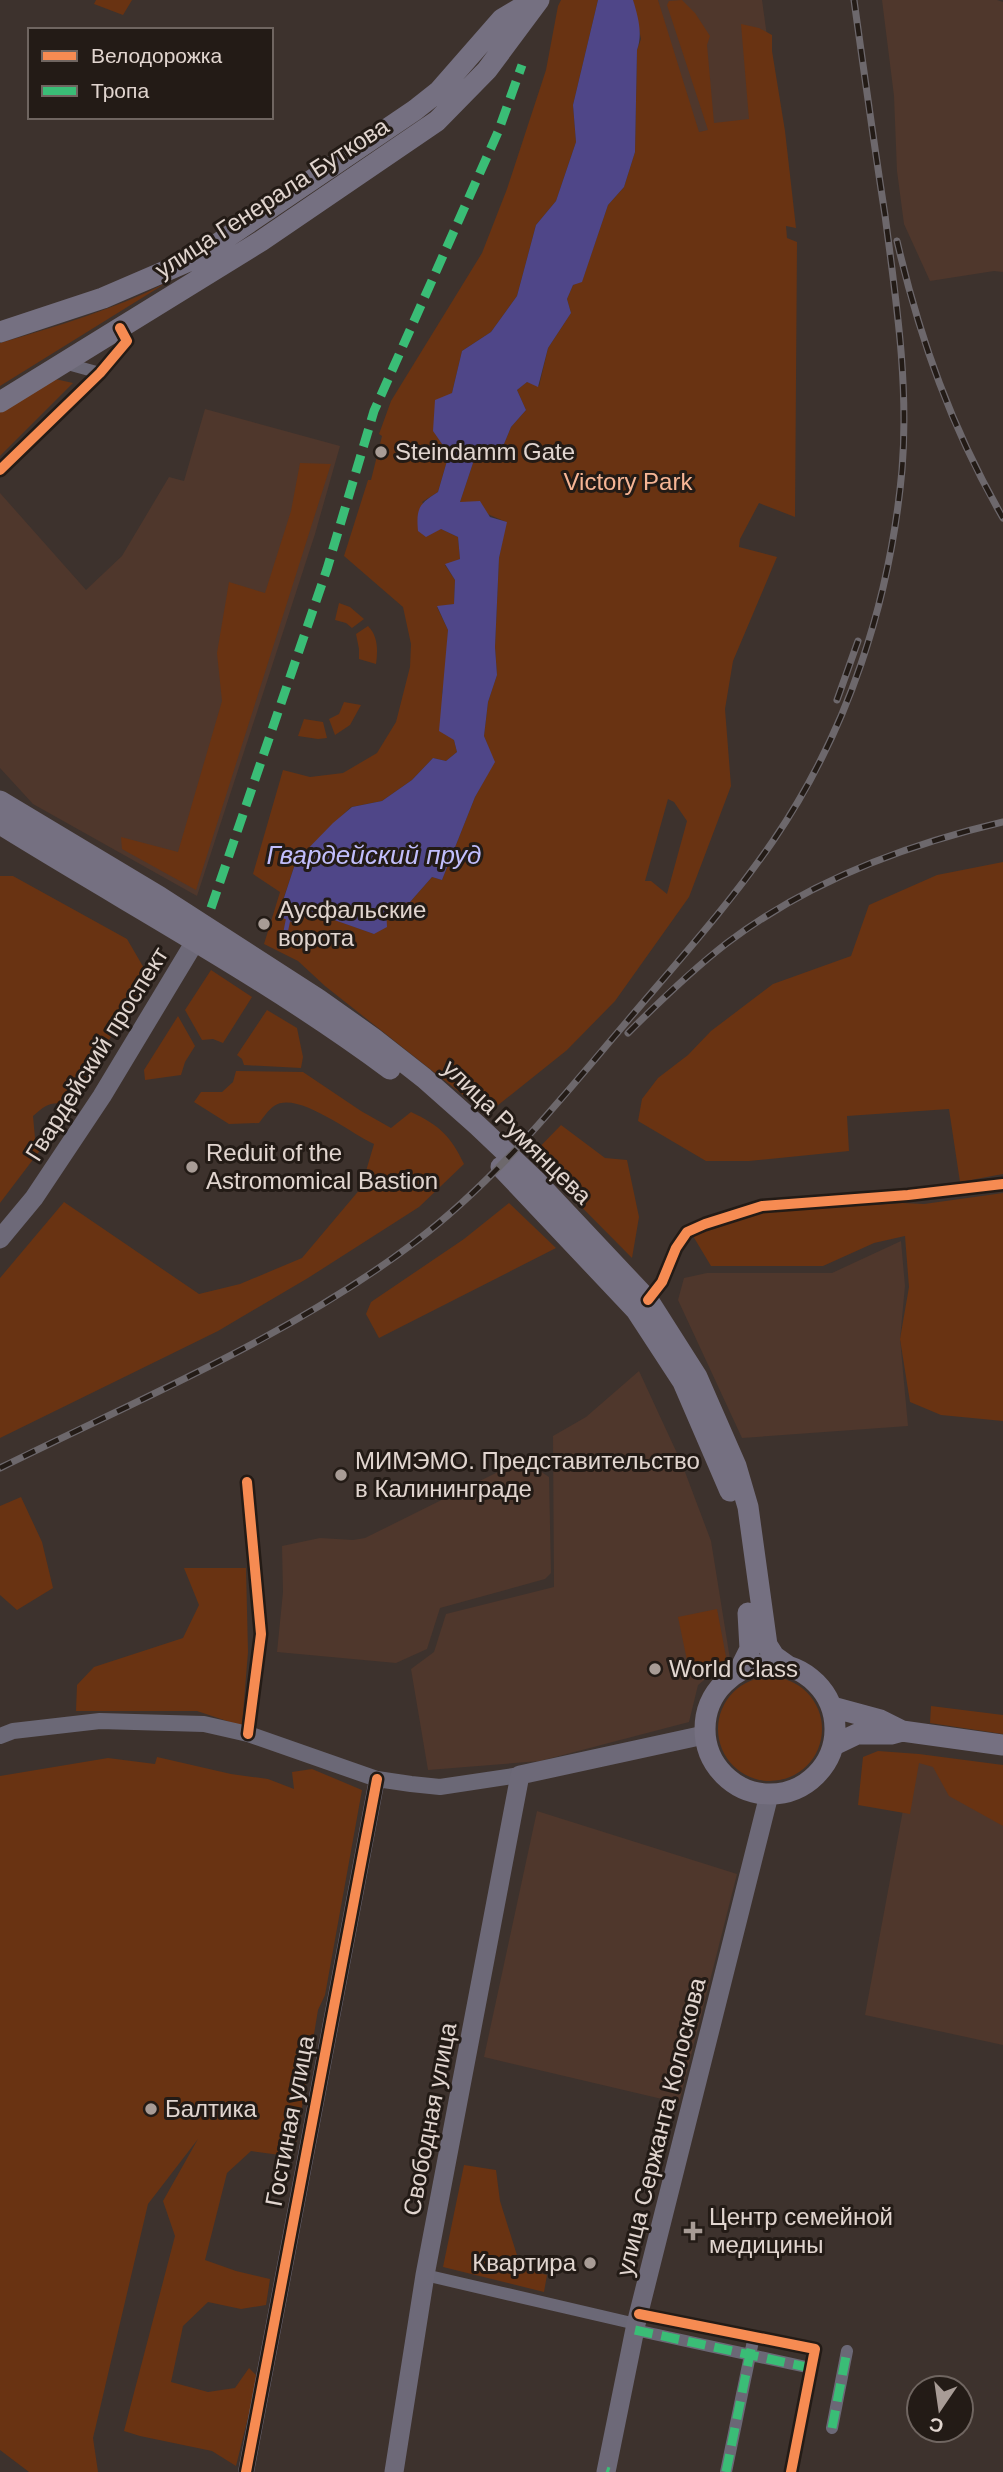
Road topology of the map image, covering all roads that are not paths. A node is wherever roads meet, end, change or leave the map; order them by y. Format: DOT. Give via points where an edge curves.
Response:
graph roads {
  1 [pos="534,0"];
  2 [pos="539,0"];
  3 [pos="120,328"];
  4 [pos="0,332"];
  5 [pos="63,363"];
  6 [pos="100,373"];
  7 [pos="0,402"];
  8 [pos="0,470"];
  9 [pos="0,801"];
  10 [pos="0,824"];
  11 [pos="201,934"];
  12 [pos="1003,1184"];
  13 [pos="529,1185"];
  14 [pos="0,1239"];
  15 [pos="648,1300"];
  16 [pos="247,1482"];
  17 [pos="788,1666"];
  18 [pos="739,1671"];
  19 [pos="832,1707"];
  20 [pos="902,1731"];
  21 [pos="248,1734"];
  22 [pos="704,1735"];
  23 [pos="0,1736"];
  24 [pos="834,1745"];
  25 [pos="1003,1745"];
  26 [pos="520,1775"];
  27 [pos="377,1779"];
  28 [pos="769,1795"];
  29 [pos="425,2275"];
  30 [pos="637,2323"];
  31 [pos="754,2336"];
  32 [pos="847,2351"];
  33 [pos="750,2355"];
  34 [pos="811,2368"];
  35 [pos="832,2428"];
  36 [pos="246,2472"];
  37 [pos="394,2472"];
  38 [pos="607,2472"];
  39 [pos="726,2472"];
  40 [pos="791,2472"];
  1 -- 4 [label="main road, улица Генерала Буткова" via="502,19 439,91 415,110 198,257 103,298"];
  2 -- 3 [label="main road, улица Генерала Буткова" via="486,70 437,121 261,241"];
  3 -- 5 [label="main road, улица Генерала Буткова"];
  3 -- 6 [label="street" via="127,341"];
  5 -- 6 [label="street"];
  5 -- 7 [label="main road, улица Генерала Буткова"];
  6 -- 8 [label="street"];
  9 -- 11 [label="main road, улица Румянцева"];
  10 -- 11 [label="main road, улица Румянцева"];
  11 -- 13 [label="main road, улица Румянцева" via="472,1129"];
  11 -- 14 [label="main road, Гвардейский проспект" via="102,1096 34,1198"];
  12 -- 15 [label="street" via="762,1206 705,1224 687,1233"];
  13 -- 15 [label="main road, улица Румянцева"];
  13 -- 18 [label="main road, улица Румянцева" via="636,1310 683,1382 710,1442 729,1488 744,1574 751,1632 750,1649"];
  15 -- 17 [label="main road, улица Румянцева" via="697,1377 736,1465 748,1507 767,1645"];
  16 -- 21 [label="street" via="261,1634"];
  17 -- 18 [label="main road" via="762,1664"];
  17 -- 19 [label="main road" via="807,1675"];
  18 -- 22 [label="main road" via="718,1688 706,1710"];
  19 -- 20 [label="main road"];
  19 -- 24 [label="main road"];
  20 -- 24 [label="main road" via="857,1734"];
  20 -- 25 [label="main road"];
  21 -- 23 [label="street" via="204,1724 100,1721"];
  21 -- 27 [label="street"];
  22 -- 26 [label="main road"];
  22 -- 28 [label="main road" via="710,1758 725,1777 746,1790"];
  24 -- 28 [label="main road" via="811,1780 791,1791"];
  26 -- 27 [label="street" via="440,1787"];
  26 -- 29 [label="main road, Свободная улица"];
  27 -- 36 [label="street, Гостиная улица"];
  28 -- 30 [label="main road, улица Сержанта Колоскова"];
  29 -- 30 [label="street"];
  29 -- 37 [label="main road, Свободная улица"];
  30 -- 31 [label="street"];
  30 -- 33 [label="street"];
  30 -- 38 [label="main road, улица Сержанта Колоскова"];
  31 -- 33 [label="street"];
  31 -- 34 [label="street" via="815,2349"];
  32 -- 35 [label="street"];
  33 -- 34 [label="street"];
  33 -- 39 [label="street"];
  34 -- 40 [label="street"];
}
